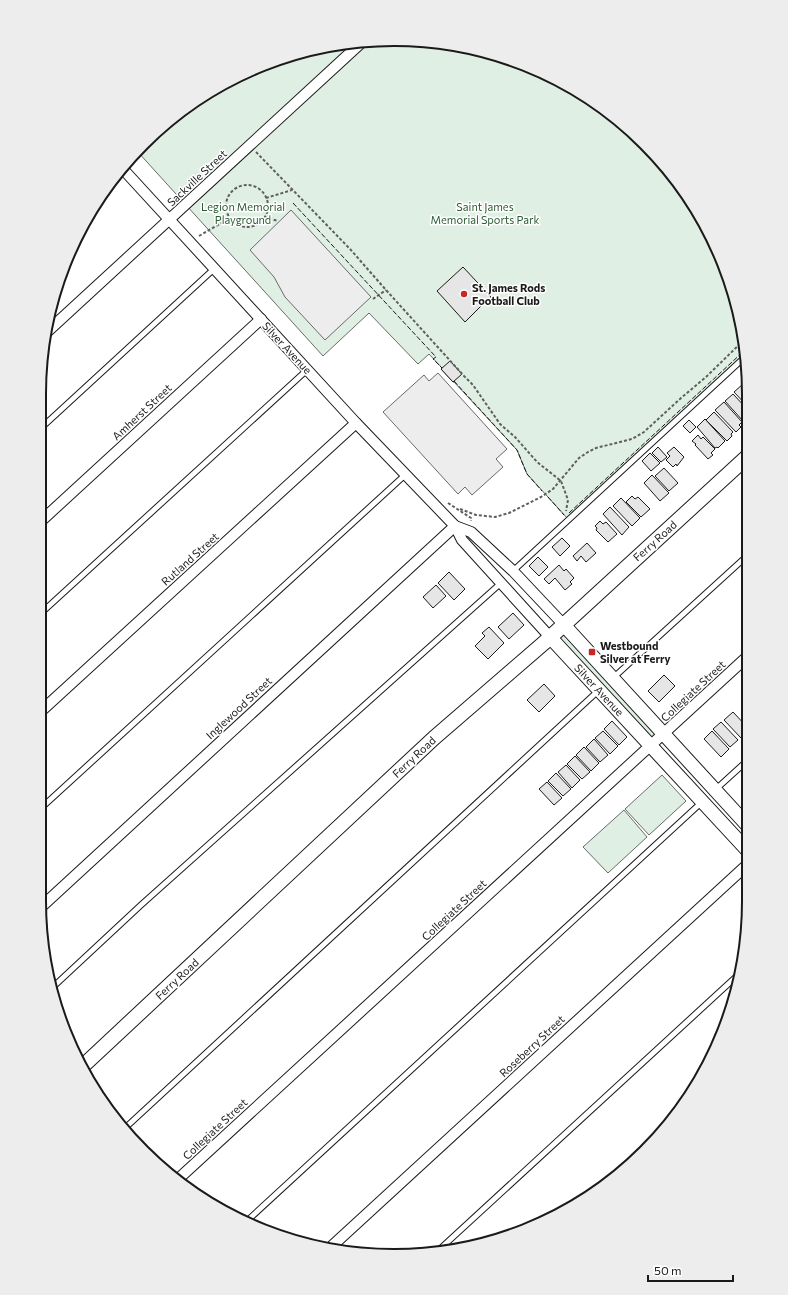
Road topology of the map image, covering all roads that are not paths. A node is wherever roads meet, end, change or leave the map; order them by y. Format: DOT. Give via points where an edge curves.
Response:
graph roads {
  1 [pos="355,48"];
  2 [pos="126,172"];
  3 [pos="169,219"];
  4 [pos="215,268"];
  5 [pos="261,319"];
  6 [pos="53,325"];
  7 [pos="740,361"];
  8 [pos="307,370"];
  9 [pos="46,423"];
  10 [pos="356,423"];
  11 [pos="742,461"];
  12 [pos="405,475"];
  13 [pos="46,516"];
  14 [pos="455,526"];
  15 [pos="742,561"];
  16 [pos="513,571"];
  17 [pos="501,583"];
  18 [pos="46,609"];
  19 [pos="563,624"];
  20 [pos="550,637"];
  21 [pos="742,662"];
  22 [pos="613,679"];
  23 [pos="599,690"];
  24 [pos="46,707"];
  25 [pos="663,734"];
  26 [pos="650,746"];
  27 [pos="742,765"];
  28 [pos="715,790"];
  29 [pos="702,802"];
  30 [pos="46,804"];
  31 [pos="742,819"];
  32 [pos="742,845"];
  33 [pos="742,870"];
  34 [pos="46,902"];
  35 [pos="732,980"];
  36 [pos="56,984"];
  37 [pos="86,1063"];
  38 [pos="128,1125"];
  39 [pos="181,1176"];
  40 [pos="250,1218"];
  41 [pos="335,1244"];
  42 [pos="444,1245"];
  1 -- 3 [label="street, Sackville Street"];
  2 -- 3 [label="street, Silver Avenue"];
  3 -- 4 [label="street, Silver Avenue"];
  3 -- 6 [label="street, Sackville Street"];
  4 -- 5 [label="street, Silver Avenue"];
  4 -- 9 [label="lane"];
  5 -- 8 [label="street, Silver Avenue"];
  5 -- 13 [label="street, Amherst Street"];
  7 -- 16 [label="lane"];
  8 -- 10 [label="street, Silver Avenue"];
  8 -- 18 [label="lane"];
  10 -- 12 [label="street, Silver Avenue"];
  10 -- 24 [label="street, Rutland Street"];
  11 -- 19 [label="main road, Ferry Road"];
  12 -- 14 [label="street, Silver Avenue"];
  12 -- 30 [label="lane"];
  14 -- 16 [label="street, Silver Avenue" via="471,532"];
  14 -- 17 [label="street, Silver Avenue" via="462,540"];
  14 -- 34 [label="street, Inglewood Street"];
  15 -- 22 [label="lane"];
  16 -- 19 [label="street, Silver Avenue"];
  17 -- 20 [label="street, Silver Avenue"];
  17 -- 36 [label="lane"];
  19 -- 20 [label="main road, Ferry Road"];
  19 -- 22 [label="street, Silver Avenue"];
  20 -- 23 [label="street, Silver Avenue"];
  20 -- 37 [label="main road, Ferry Road" via="434,738"];
  21 -- 25 [label="street, Collegiate Street"];
  22 -- 25 [label="street, Silver Avenue"];
  23 -- 26 [label="street, Silver Avenue"];
  23 -- 38 [label="lane"];
  25 -- 26 [label="street, Collegiate Street"];
  25 -- 28 [label="street, Silver Avenue"];
  26 -- 29 [label="street, Silver Avenue"];
  26 -- 39 [label="street, Collegiate Street"];
  27 -- 28 [label="lane"];
  28 -- 31 [label="street, Silver Avenue"];
  29 -- 32 [label="street, Silver Avenue"];
  29 -- 40 [label="lane"];
  33 -- 41 [label="street, Roseberry Street"];
  35 -- 42 [label="lane"];
}
